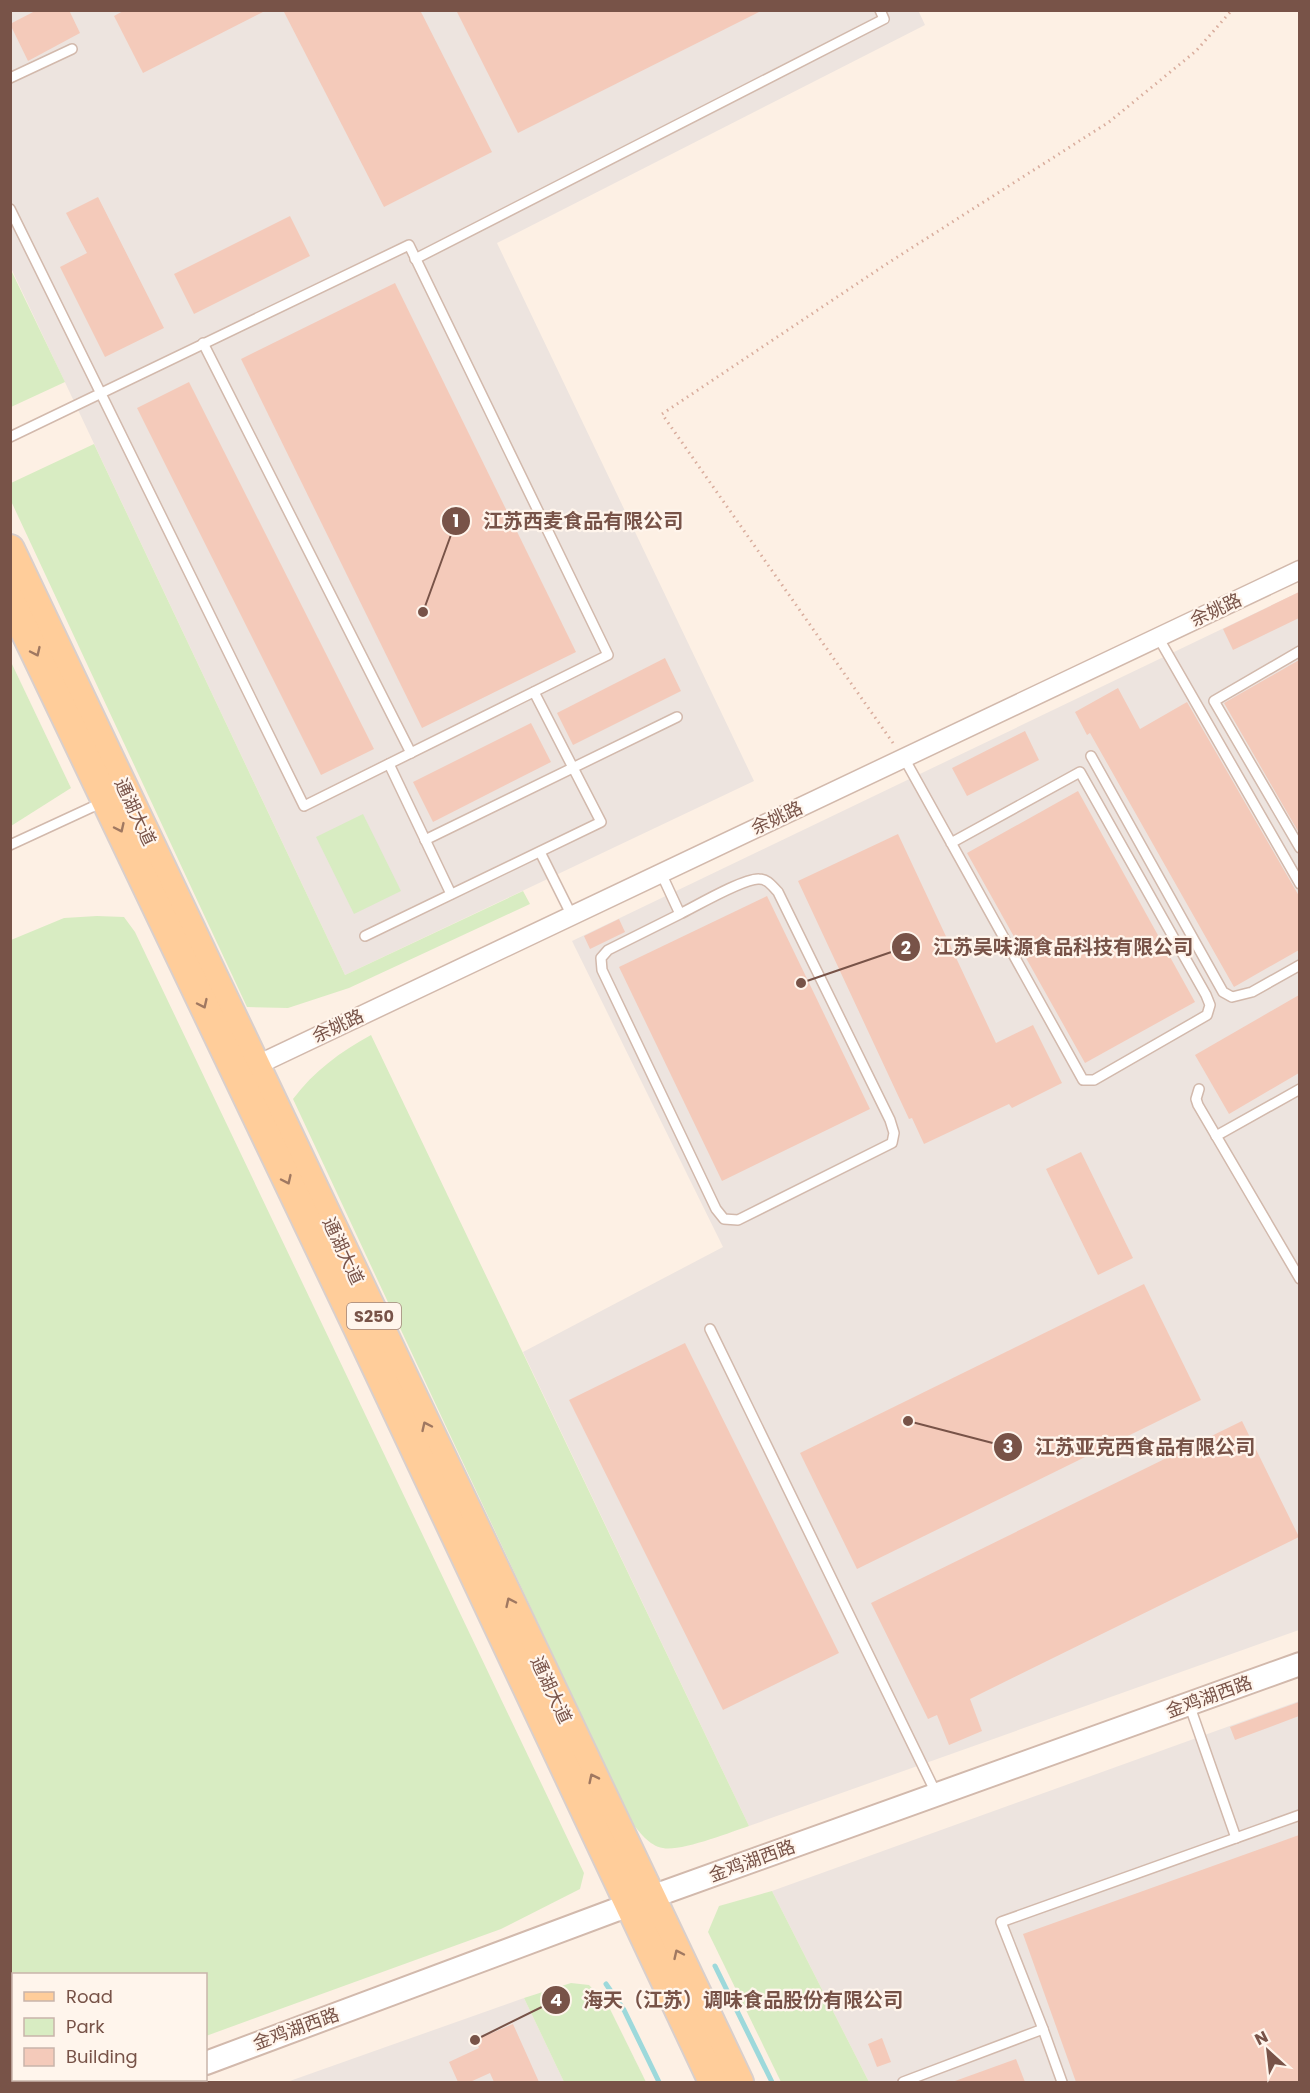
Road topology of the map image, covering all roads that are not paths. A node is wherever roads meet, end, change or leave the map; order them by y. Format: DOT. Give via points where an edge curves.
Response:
graph roads {
  1 [pos="880,10"];
  2 [pos="72,49"];
  3 [pos="10,78"];
  4 [pos="10,209"];
  5 [pos="415,259"];
  6 [pos="203,344"];
  7 [pos="101,393"];
  8 [pos="10,437"];
  9 [pos="10,549"];
  10 [pos="1299,570"];
  11 [pos="10,600"];
  12 [pos="1158,638"];
  13 [pos="1299,651"];
  14 [pos="534,692"];
  15 [pos="676,717"];
  16 [pos="411,753"];
  17 [pos="1091,756"];
  18 [pos="904,758"];
  19 [pos="389,764"];
  20 [pos="573,768"];
  21 [pos="106,800"];
  22 [pos="425,840"];
  23 [pos="951,843"];
  24 [pos="10,845"];
  25 [pos="1299,848"];
  26 [pos="540,852"];
  27 [pos="661,873"];
  28 [pos="1299,884"];
  29 [pos="451,894"];
  30 [pos="680,914"];
  31 [pos="572,916"];
  32 [pos="365,936"];
  33 [pos="1299,965"];
  34 [pos="255,1066"];
  35 [pos="1199,1089"];
  36 [pos="1299,1089"];
  37 [pos="1216,1136"];
  38 [pos="1299,1279"];
  39 [pos="710,1329"];
  40 [pos="1299,1664"];
  41 [pos="1189,1704"];
  42 [pos="937,1795"];
  43 [pos="1299,1815"];
  44 [pos="1236,1838"];
  45 [pos="640,1901"];
  46 [pos="1043,2029"];
  47 [pos="207,2063"];
  48 [pos="713,2082"];
  49 [pos="739,2082"];
  50 [pos="903,2082"];
  51 [pos="1062,2082"];
  1 -- 5 [label="lane" via="884,19"];
  2 -- 3 [label="lane"];
  4 -- 7 [label="lane"];
  5 -- 6 [label="lane" via="409,245"];
  5 -- 14 [label="lane" via="608,655"];
  6 -- 7 [label="lane"];
  6 -- 16 [label="lane"];
  7 -- 8 [label="lane"];
  7 -- 19 [label="lane" via="304,806"];
  9 -- 34 [label="main road, 通湖大道 / S250"];
  10 -- 12 [label="street, 余姚路"];
  11 -- 21 [label="main road, 通湖大道 / S250, one-way"];
  12 -- 18 [label="street, 余姚路"];
  12 -- 28 [label="lane"];
  13 -- 25 [label="lane" via="1214,700"];
  14 -- 16 [label="lane"];
  14 -- 20 [label="lane"];
  15 -- 20 [label="lane"];
  16 -- 19 [label="lane"];
  17 -- 33 [label="lane" via="1223,992 1232,997 1252,992"];
  18 -- 23 [label="lane"];
  18 -- 27 [label="street, 余姚路"];
  19 -- 22 [label="lane"];
  20 -- 22 [label="lane"];
  20 -- 26 [label="lane" via="601,822"];
  21 -- 24 [label="lane"];
  21 -- 45 [label="main road, 通湖大道 / S250, one-way" via="358,1328"];
  22 -- 29 [label="lane"];
  23 -- 23 [label="lane" via="1083,1080 1094,1080 1207,1015 1210,1005 1206,995 1080,772"];
  26 -- 29 [label="lane"];
  26 -- 31 [label="lane"];
  27 -- 30 [label="lane"];
  27 -- 31 [label="street, 余姚路"];
  29 -- 32 [label="lane"];
  30 -- 30 [label="lane" via="608,950 601,958 602,970 724,1219 738,1220 892,1143 890,1120 770,882 758,879 745,883"];
  31 -- 34 [label="street, 余姚路"];
  45 -- 34 [label="main road, 通湖大道 / S250, one-way"];
  35 -- 37 [label="lane" via="1198,1105"];
  36 -- 37 [label="lane"];
  37 -- 38 [label="lane"];
  39 -- 42 [label="lane"];
  40 -- 41 [label="street, 金鸡湖西路"];
  41 -- 42 [label="street, 金鸡湖西路"];
  41 -- 44 [label="lane"];
  42 -- 45 [label="street, 金鸡湖西路"];
  43 -- 44 [label="lane"];
  44 -- 46 [label="lane" via="1001,1922"];
  45 -- 47 [label="street, 金鸡湖西路"];
  45 -- 48 [label="main road, 通湖大道 / S250"];
  49 -- 45 [label="main road, 通湖大道 / S250, one-way"];
  46 -- 50 [label="lane"];
  46 -- 51 [label="lane"];
}
